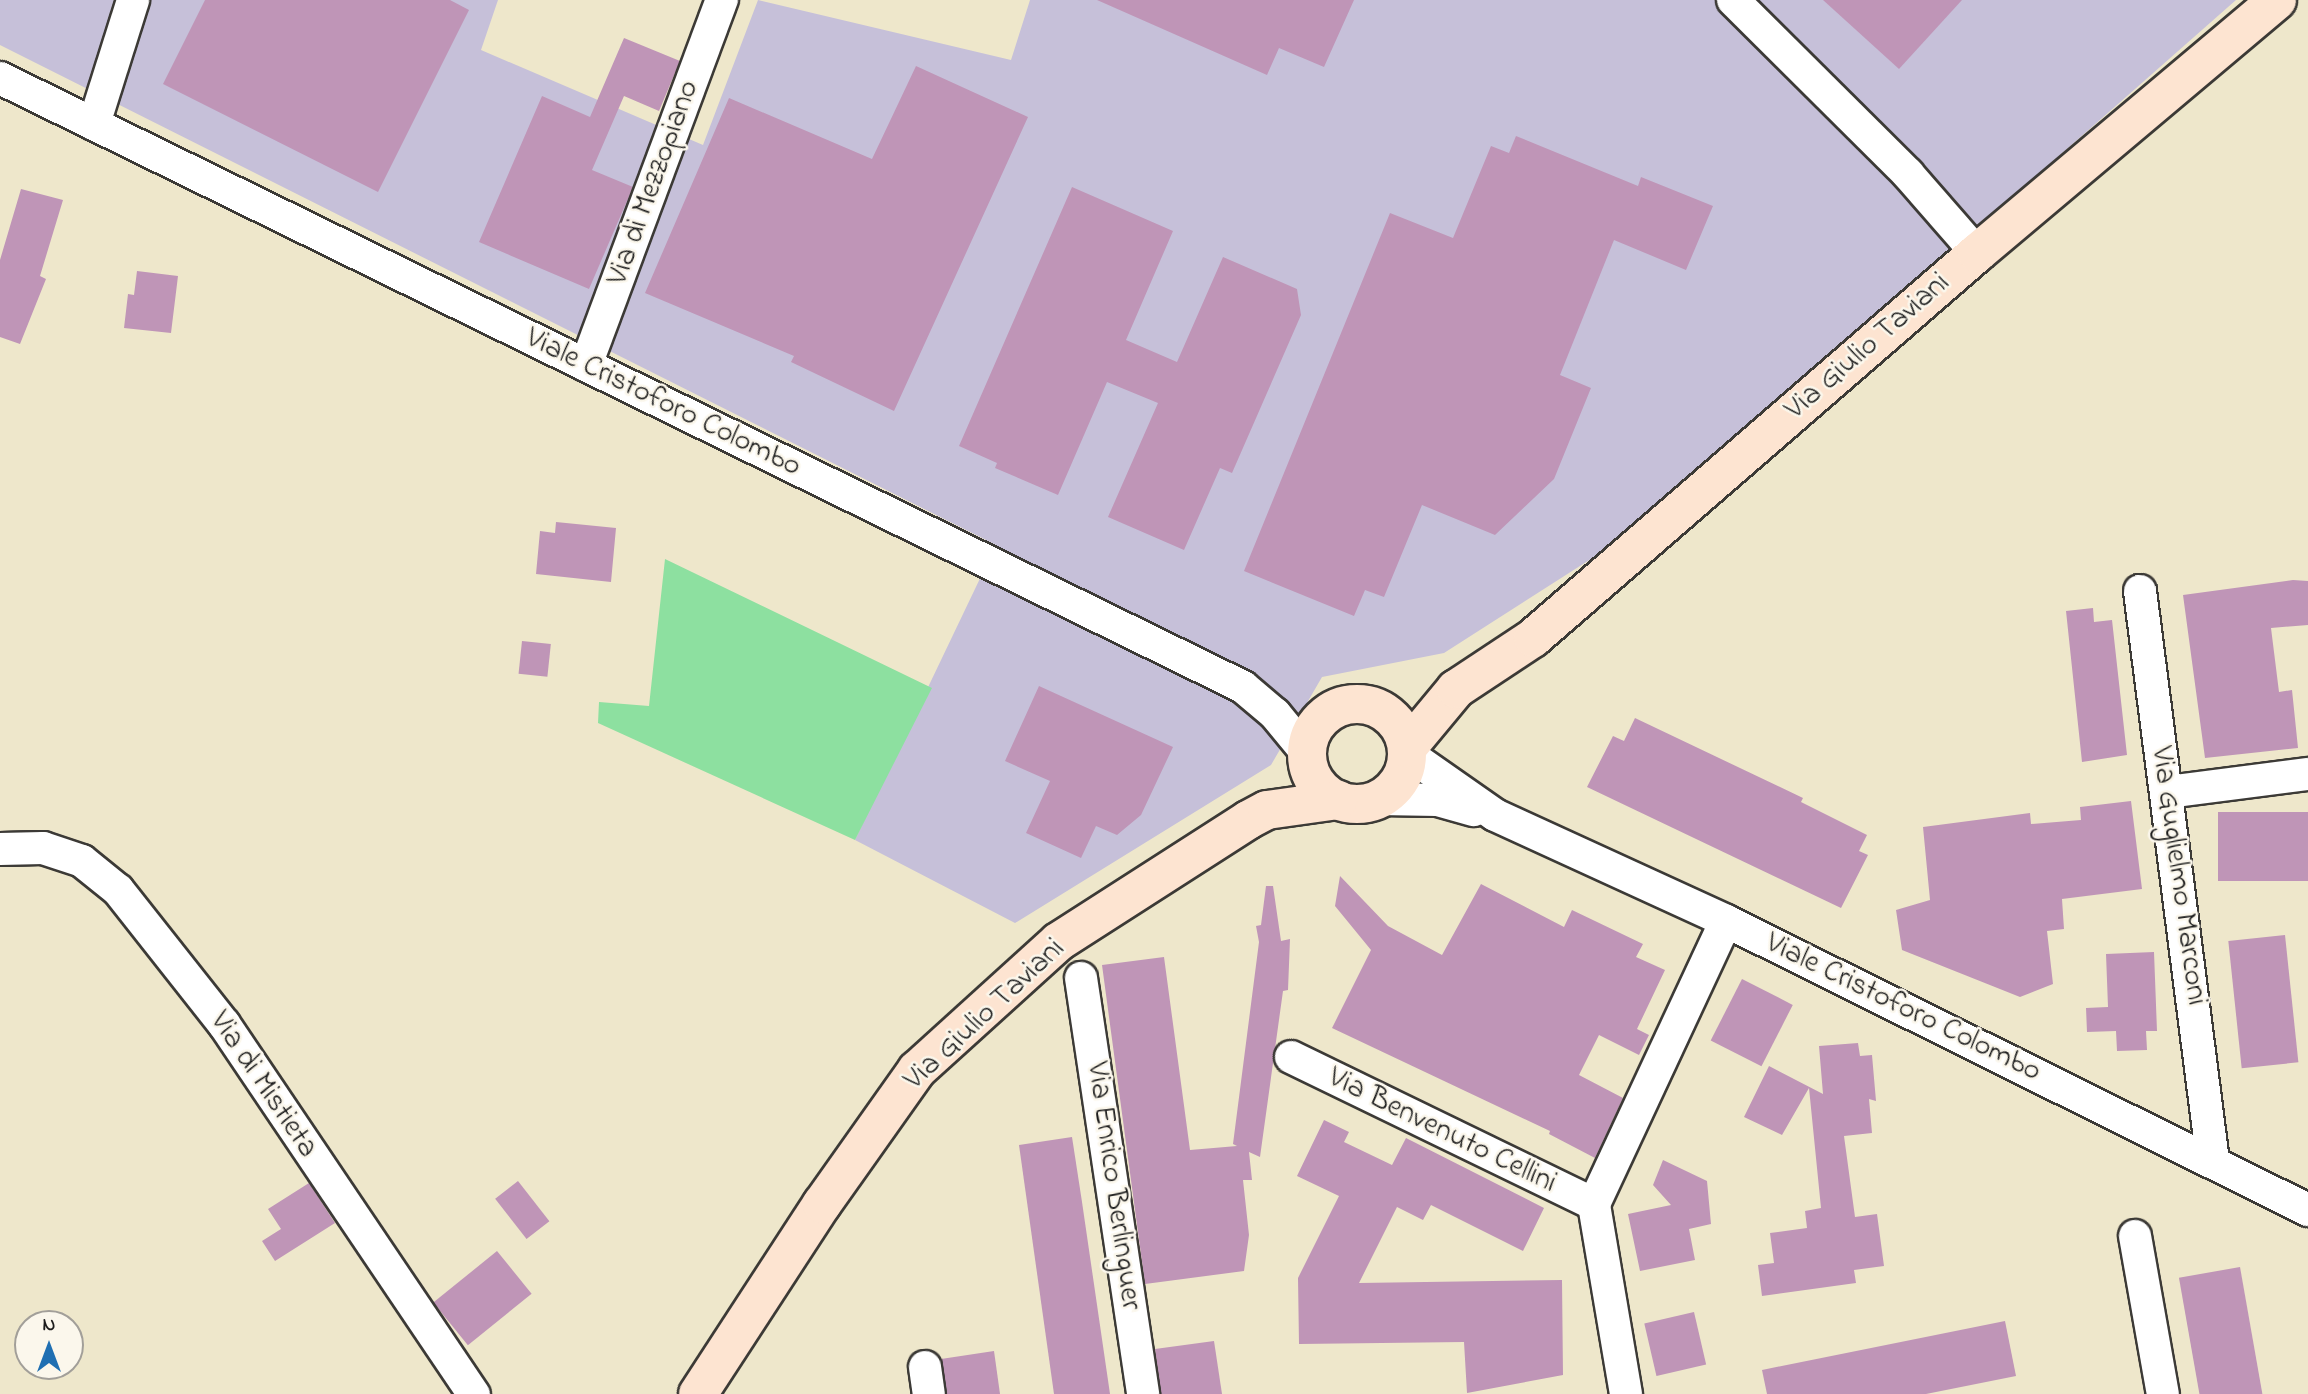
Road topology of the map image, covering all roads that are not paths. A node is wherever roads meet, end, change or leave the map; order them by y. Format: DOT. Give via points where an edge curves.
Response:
graph roads {
  1 [pos="132,0"];
  2 [pos="722,0"];
  3 [pos="1733,0"];
  4 [pos="2277,0"];
  5 [pos="0,78"];
  6 [pos="94,124"];
  7 [pos="1977,253"];
  8 [pos="586,365"];
  9 [pos="2140,591"];
  10 [pos="1456,689"];
  11 [pos="1362,704"];
  12 [pos="1407,751"];
  13 [pos="1307,756"];
  14 [pos="2308,774"];
  15 [pos="2167,792"];
  16 [pos="1379,799"];
  17 [pos="1338,800"];
  18 [pos="1268,810"];
  19 [pos="1495,815"];
  20 [pos="0,849"];
  21 [pos="1726,921"];
  22 [pos="1081,978"];
  23 [pos="1291,1057"];
  24 [pos="2213,1162"];
  25 [pos="1594,1204"];
  26 [pos="2308,1210"];
  27 [pos="2135,1236"];
  28 [pos="474,1394"];
  29 [pos="698,1394"];
  30 [pos="1143,1394"];
  31 [pos="1626,1394"];
  32 [pos="2163,1394"];
  1 -- 6 [label="street"];
  2 -- 8 [label="street, Via di Mezzopiano"];
  3 -- 7 [label="street" via="1908,174"];
  4 -- 7 [label="main road, Via Giulio Taviani"];
  5 -- 6 [label="street, Viale Cristoforo Colombo"];
  6 -- 8 [label="street, Viale Cristoforo Colombo"];
  7 -- 10 [label="main road, Via Giulio Taviani" via="1533,638"];
  8 -- 13 [label="street, Viale Cristoforo Colombo" via="1243,687 1275,714"];
  9 -- 15 [label="street, Via Guglielmo Marconi"];
  10 -- 11 [label="main road, Via Giulio Taviani"];
  10 -- 12 [label="main road, Via Giulio Taviani"];
  11 -- 12 [label="main road, Viale Cristoforo Colombo" via="1388,715 1401,730"];
  11 -- 13 [label="main road" via="1343,706 1326,715 1314,730"];
  12 -- 16 [label="main road" via="1402,777"];
  12 -- 19 [label="street, Viale Cristoforo Colombo"];
  13 -- 17 [label="main road, Viale Cristoforo Colombo" via="1320,787"];
  13 -- 18 [label="main road, Via Giulio Taviani"];
  14 -- 15 [label="street"];
  15 -- 24 [label="street, Via Guglielmo Marconi"];
  16 -- 17 [label="main road, Viale Cristoforo Colombo" via="1359,804"];
  16 -- 19 [label="street, Viale Cristoforo Colombo" via="1438,800"];
  17 -- 18 [label="main road, Via Giulio Taviani"];
  18 -- 29 [label="main road, Via Giulio Taviani" via="1058,942 917,1070 822,1204"];
  19 -- 21 [label="street, Viale Cristoforo Colombo"];
  20 -- 28 [label="street, Via di Mistieta" via="43,848 82,861 118,890 224,1024"];
  21 -- 24 [label="street, Viale Cristoforo Colombo"];
  21 -- 25 [label="street, Via Benvenuto Cellini"];
  22 -- 30 [label="street, Via Enrico Berlinguer"];
  23 -- 25 [label="street, Via Benvenuto Cellini"];
  24 -- 26 [label="street, Viale Cristoforo Colombo"];
  25 -- 31 [label="street, Via Benvenuto Cellini"];
  27 -- 32 [label="street"];
}
